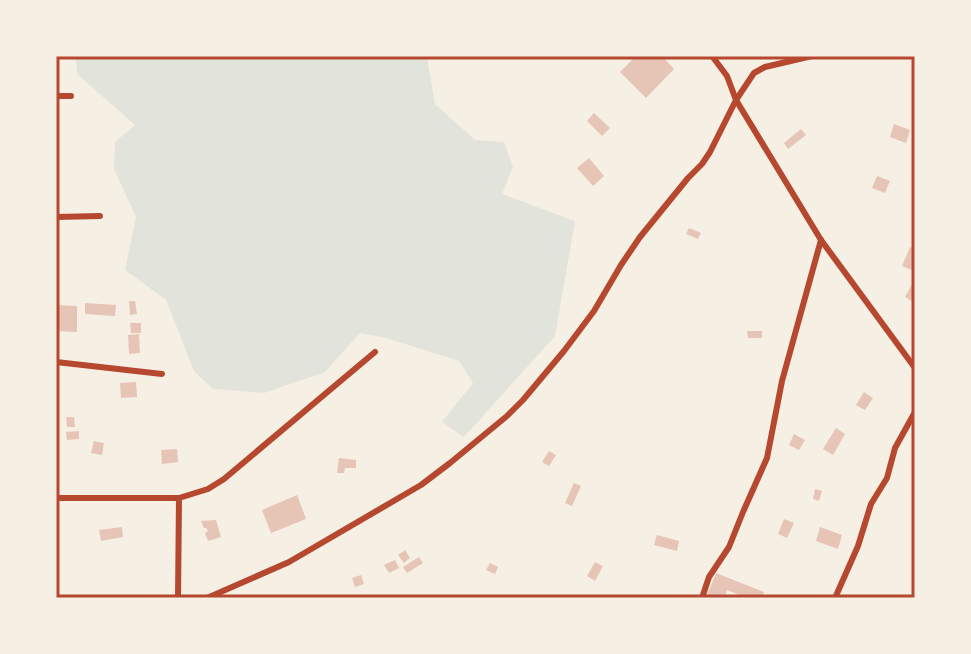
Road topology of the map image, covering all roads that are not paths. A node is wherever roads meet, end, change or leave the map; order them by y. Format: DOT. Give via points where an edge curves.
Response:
graph roads {
  1 [pos="712,56"];
  2 [pos="812,56"];
  3 [pos="56,96"];
  4 [pos="71,96"];
  5 [pos="736,100"];
  6 [pos="100,216"];
  7 [pos="56,217"];
  8 [pos="821,240"];
  9 [pos="375,352"];
  10 [pos="56,362"];
  11 [pos="915,368"];
  12 [pos="162,374"];
  13 [pos="915,412"];
  14 [pos="56,498"];
  15 [pos="179,498"];
  16 [pos="178,598"];
  17 [pos="207,598"];
  18 [pos="702,598"];
  19 [pos="835,598"];
  1 -- 5 [label="street"];
  2 -- 5 [label="street" via="754,73"];
  3 -- 4 [label="street"];
  5 -- 8 [label="street"];
  5 -- 17 [label="street" via="702,164 640,237 564,351 507,416 421,485 289,562"];
  6 -- 7 [label="street"];
  8 -- 11 [label="street"];
  8 -- 18 [label="street" via="767,458"];
  9 -- 15 [label="street" via="224,479"];
  10 -- 12 [label="street"];
  13 -- 19 [label="street" via="895,448"];
  14 -- 15 [label="street"];
  15 -- 16 [label="street"];
}
